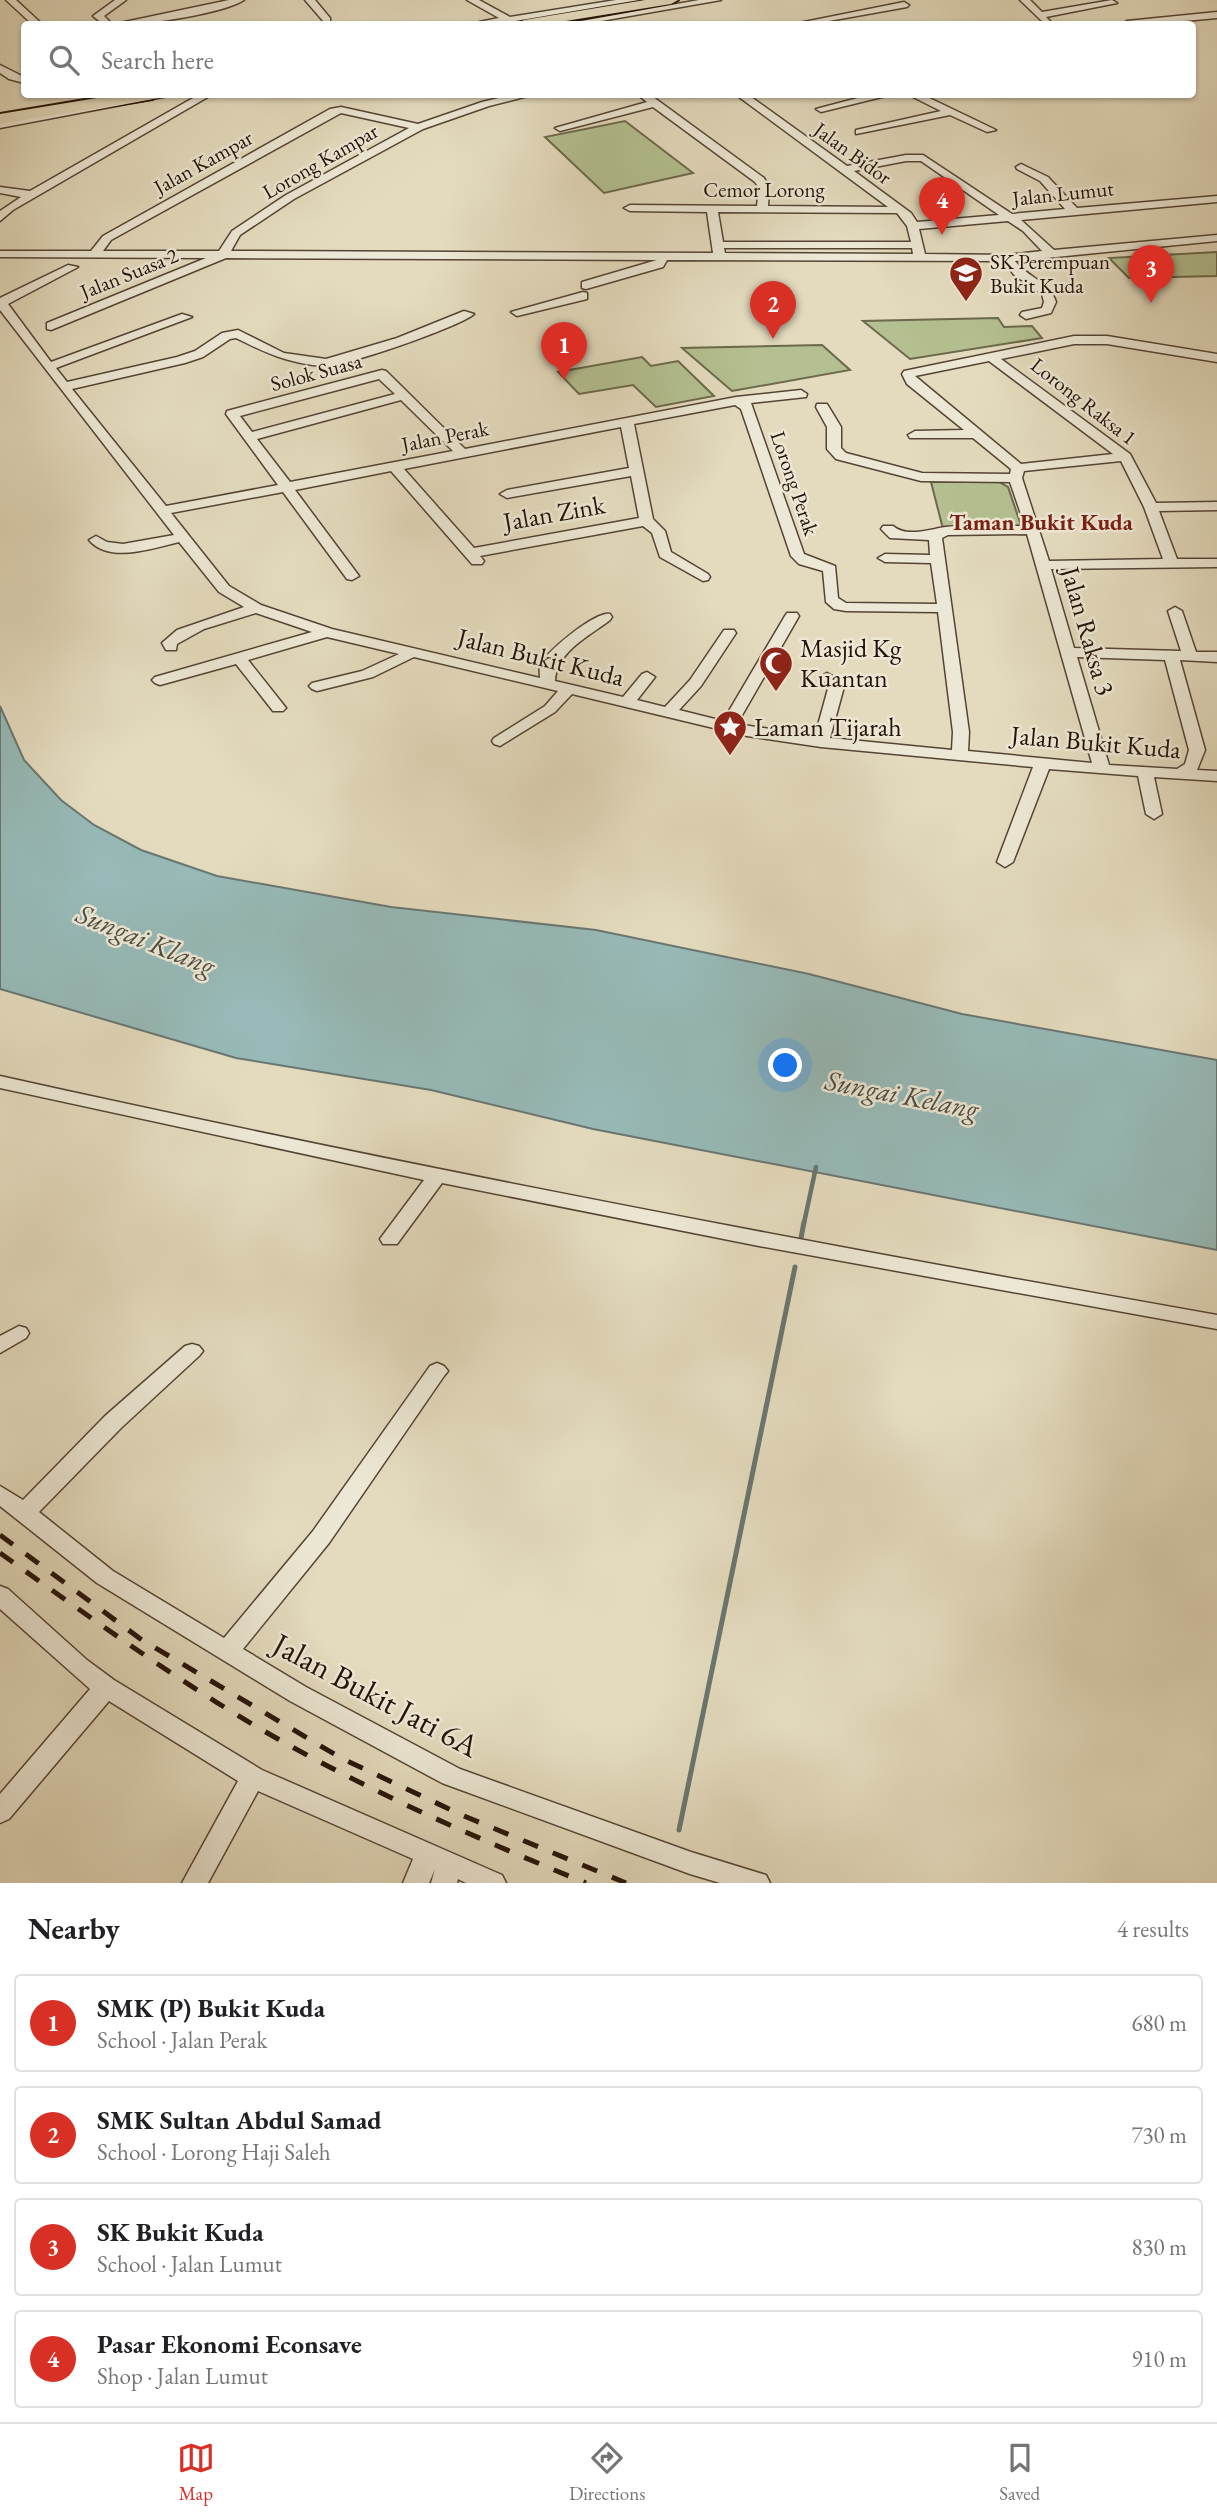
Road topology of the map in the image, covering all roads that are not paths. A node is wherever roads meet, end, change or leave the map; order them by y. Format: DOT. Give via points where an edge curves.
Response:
graph roads {
  1 [pos="13,0"];
  2 [pos="121,0"];
  3 [pos="239,0"];
  4 [pos="310,0"];
  5 [pos="472,0"];
  6 [pos="634,0"];
  7 [pos="671,0"];
  8 [pos="694,0"];
  9 [pos="716,0"];
  10 [pos="866,0"];
  11 [pos="1025,0"];
  12 [pos="1112,3"];
  13 [pos="904,5"];
  14 [pos="881,8"];
  15 [pos="870,12"];
  16 [pos="1040,15"];
  17 [pos="1217,15"];
  18 [pos="327,20"];
  19 [pos="509,20"];
  20 [pos="34,21"];
  21 [pos="104,21"];
  22 [pos="139,21"];
  23 [pos="502,21"];
  24 [pos="542,21"];
  25 [pos="566,21"];
  26 [pos="588,21"];
  27 [pos="817,21"];
  28 [pos="863,21"];
  29 [pos="1046,21"];
  30 [pos="1156,21"];
  31 [pos="0,68"];
  32 [pos="21,79"];
  33 [pos="50,98"];
  34 [pos="71,98"];
  35 [pos="100,98"];
  36 [pos="133,98"];
  37 [pos="137,98"];
  38 [pos="201,98"];
  39 [pos="515,98"];
  40 [pos="648,98"];
  41 [pos="746,98"];
  42 [pos="871,98"];
  43 [pos="921,98"];
  44 [pos="655,103"];
  45 [pos="821,109"];
  46 [pos="951,112"];
  47 [pos="4,113"];
  48 [pos="30,115"];
  49 [pos="0,125"];
  50 [pos="419,127"];
  51 [pos="560,128"];
  52 [pos="991,130"];
  53 [pos="860,132"];
  54 [pos="0,134"];
  55 [pos="1021,167"];
  56 [pos="845,170"];
  57 [pos="0,190"];
  58 [pos="31,195"];
  59 [pos="667,196"];
  60 [pos="1217,199"];
  61 [pos="630,208"];
  62 [pos="762,208"];
  63 [pos="667,209"];
  64 [pos="712,209"];
  65 [pos="898,209"];
  66 [pos="1075,213"];
  67 [pos="0,218"];
  68 [pos="1011,218"];
  69 [pos="913,226"];
  70 [pos="1217,237"];
  71 [pos="917,245"];
  72 [pos="718,251"];
  73 [pos="0,254"];
  74 [pos="94,255"];
  75 [pos="1052,255"];
  76 [pos="222,256"];
  77 [pos="591,257"];
  78 [pos="662,258"];
  79 [pos="1007,258"];
  80 [pos="920,259"];
  81 [pos="72,267"];
  82 [pos="584,295"];
  83 [pos="0,302"];
  84 [pos="517,312"];
  85 [pos="468,314"];
  86 [pos="1026,315"];
  87 [pos="186,317"];
  88 [pos="51,326"];
  89 [pos="992,357"];
  90 [pos="1217,358"];
  91 [pos="48,367"];
  92 [pos="64,387"];
  93 [pos="404,394"];
  94 [pos="801,394"];
  95 [pos="736,401"];
  96 [pos="822,407"];
  97 [pos="627,422"];
  98 [pos="976,434"];
  99 [pos="915,435"];
  100 [pos="249,437"];
  101 [pos="463,454"];
  102 [pos="896,456"];
  103 [pos="1125,457"];
  104 [pos="395,467"];
  105 [pos="636,471"];
  106 [pos="901,471"];
  107 [pos="1016,473"];
  108 [pos="286,487"];
  109 [pos="508,494"];
  110 [pos="1217,506"];
  111 [pos="1151,507"];
  112 [pos="162,511"];
  113 [pos="646,521"];
  114 [pos="888,528"];
  115 [pos="1033,530"];
  116 [pos="935,536"];
  117 [pos="183,537"];
  118 [pos="96,540"];
  119 [pos="885,558"];
  120 [pos="938,559"];
  121 [pos="1217,563"];
  122 [pos="1172,564"];
  123 [pos="1044,565"];
  124 [pos="352,576"];
  125 [pos="703,577"];
  126 [pos="256,608"];
  127 [pos="943,608"];
  128 [pos="1175,611"];
  129 [pos="792,616"];
  130 [pos="605,617"];
  131 [pos="327,632"];
  132 [pos="729,632"];
  133 [pos="171,647"];
  134 [pos="413,651"];
  135 [pos="1068,652"];
  136 [pos="1171,655"];
  137 [pos="1190,656"];
  138 [pos="1217,657"];
  139 [pos="239,659"];
  140 [pos="647,677"];
  141 [pos="827,678"];
  142 [pos="160,680"];
  143 [pos="547,684"];
  144 [pos="317,685"];
  145 [pos="568,690"];
  146 [pos="627,703"];
  147 [pos="278,708"];
  148 [pos="668,713"];
  149 [pos="727,727"];
  150 [pos="500,741"];
  151 [pos="821,742"];
  152 [pos="960,755"];
  153 [pos="1043,763"];
  154 [pos="1102,769"];
  155 [pos="1145,772"];
  156 [pos="1180,774"];
  157 [pos="1217,776"];
  158 [pos="1154,814"];
  159 [pos="1005,862"];
  160 [pos="0,1082"];
  161 [pos="439,1174"];
  162 [pos="390,1239"];
  163 [pos="1217,1322"];
  164 [pos="19,1333"];
  165 [pos="0,1346"];
  166 [pos="192,1351"];
  167 [pos="436,1371"];
  168 [pos="0,1494"];
  169 [pos="24,1513"];
  170 [pos="0,1595"];
  171 [pos="227,1651"];
  172 [pos="106,1687"];
  173 [pos="253,1777"];
  174 [pos="0,1812"];
  175 [pos="428,1854"];
  176 [pos="448,1874"];
  177 [pos="195,1883"];
  178 [pos="416,1883"];
  179 [pos="493,1883"];
  180 [pos="757,1883"];
  1 -- 20 [label="street"];
  2 -- 21 [label="street" via="98,16"];
  3 -- 22 [label="street"];
  4 -- 18 [label="street"];
  5 -- 19 [label="street"];
  6 -- 19 [label="street"];
  7 -- 24 [label="highway"];
  8 -- 25 [label="highway"];
  9 -- 26 [label="street"];
  10 -- 14 [label="street"];
  11 -- 16 [label="street"];
  12 -- 16 [label="street"];
  13 -- 14 [label="street"];
  14 -- 15 [label="street"];
  15 -- 27 [label="street"];
  15 -- 28 [label="street"];
  16 -- 29 [label="street"];
  17 -- 30 [label="street"];
  19 -- 23 [label="street"];
  31 -- 32 [label="street"];
  33 -- 47 [label="highway"];
  34 -- 47 [label="highway"];
  35 -- 47 [label="highway"];
  36 -- 47 [label="street"];
  37 -- 48 [label="highway"];
  38 -- 58 [label="street"];
  39 -- 50 [label="street, Lorong Kampar"];
  40 -- 44 [label="street"];
  41 -- 56 [label="street, Jalan Bidor"];
  42 -- 45 [label="street"];
  43 -- 46 [label="street"];
  44 -- 51 [label="street"];
  44 -- 62 [label="street" via="760,180"];
  46 -- 52 [label="street"];
  46 -- 53 [label="street"];
  47 -- 48 [label="highway"];
  47 -- 49 [label="street"];
  47 -- 54 [label="street"];
  50 -- 74 [label="street, Jalan Kampar" via="334,111 107,238"];
  50 -- 76 [label="street, Lorong Kampar" via="236,233"];
  55 -- 66 [label="street" via="1044,179"];
  56 -- 65 [label="street, Jalan Bidor"];
  56 -- 68 [label="street" via="906,158 929,161"];
  57 -- 58 [label="street"];
  58 -- 67 [label="street"];
  59 -- 63 [label="street"];
  60 -- 66 [label="street, Jalan Lumut"];
  61 -- 63 [label="street, Cemor Lorong"];
  62 -- 64 [label="street, Cemor Lorong"];
  62 -- 65 [label="street, Cemor Lorong"];
  63 -- 64 [label="street, Cemor Lorong"];
  64 -- 72 [label="street"];
  65 -- 69 [label="street, Jalan Bidor"];
  66 -- 68 [label="street, Jalan Lumut"];
  68 -- 69 [label="street, Jalan Lumut"];
  68 -- 75 [label="street"];
  69 -- 71 [label="street, Jalan Bidor"];
  70 -- 75 [label="street"];
  71 -- 72 [label="street"];
  71 -- 80 [label="street, Jalan Bidor"];
  72 -- 78 [label="street"];
  72 -- 80 [label="street"];
  73 -- 74 [label="street"];
  74 -- 76 [label="street"];
  75 -- 79 [label="street"];
  76 -- 77 [label="street"];
  76 -- 88 [label="street, Jalan Suasa 2"];
  77 -- 78 [label="street"];
  77 -- 82 [label="street"];
  78 -- 82 [label="street" via="659,265"];
  79 -- 80 [label="street"];
  79 -- 86 [label="street" via="1017,273 1047,292 1047,310"];
  81 -- 83 [label="street"];
  82 -- 84 [label="street"];
  83 -- 91 [label="street, Jalan Bukit Kuda"];
  85 -- 92 [label="street" via="401,341 326,363 286,358 244,335 232,335 181,360"];
  87 -- 91 [label="street"];
  89 -- 90 [label="street" via="1057,342 1107,340"];
  89 -- 98 [label="street" via="908,373 911,381"];
  89 -- 103 [label="street, Lorong Raksa 1"];
  91 -- 92 [label="street, Jalan Bukit Kuda"];
  92 -- 112 [label="street, Jalan Bukit Kuda"];
  93 -- 100 [label="street"];
  93 -- 100 [label="street, Solok Suasa" via="382,374 232,414"];
  93 -- 101 [label="street, Solok Suasa"];
  94 -- 95 [label="street, Jalan Perak"];
  95 -- 97 [label="street, Jalan Perak"];
  95 -- 127 [label="street, Lorong Perak" via="747,409 798,556 827,565 831,573 831,599 839,606"];
  96 -- 106 [label="street" via="834,427 836,453"];
  97 -- 101 [label="street, Jalan Perak"];
  97 -- 105 [label="street"];
  98 -- 99 [label="street"];
  98 -- 107 [label="street"];
  100 -- 108 [label="street"];
  101 -- 104 [label="street, Jalan Perak"];
  102 -- 106 [label="street"];
  103 -- 107 [label="street"];
  103 -- 111 [label="street, Lorong Raksa 1"];
  104 -- 108 [label="street, Jalan Perak"];
  104 -- 113 [label="street, Jalan Zink" via="474,557"];
  105 -- 109 [label="street"];
  105 -- 113 [label="street"];
  106 -- 107 [label="street" via="930,478"];
  107 -- 115 [label="street, Jalan Raksa 3"];
  108 -- 112 [label="street, Jalan Perak"];
  108 -- 124 [label="street"];
  110 -- 111 [label="street"];
  111 -- 122 [label="street, Lorong Raksa 1"];
  112 -- 117 [label="street, Jalan Bukit Kuda"];
  113 -- 125 [label="street" via="658,531 665,554"];
  114 -- 116 [label="street" via="895,534"];
  115 -- 116 [label="street" via="946,531"];
  115 -- 123 [label="street, Jalan Raksa 3"];
  116 -- 120 [label="street"];
  117 -- 118 [label="street" via="124,548 104,547"];
  117 -- 126 [label="street, Jalan Bukit Kuda" via="224,589"];
  119 -- 120 [label="street"];
  120 -- 127 [label="street"];
  121 -- 122 [label="street"];
  122 -- 123 [label="street"];
  123 -- 135 [label="street, Jalan Raksa 3"];
  126 -- 131 [label="street, Jalan Bukit Kuda"];
  126 -- 133 [label="street" via="182,633 169,643"];
  127 -- 152 [label="street" via="961,733"];
  128 -- 137 [label="street"];
  129 -- 149 [label="street"];
  130 -- 143 [label="street" via="560,651 548,666"];
  131 -- 134 [label="street, Jalan Bukit Kuda"];
  131 -- 139 [label="street"];
  132 -- 148 [label="street" via="696,683"];
  134 -- 143 [label="street, Jalan Bukit Kuda"];
  134 -- 144 [label="street" via="386,668"];
  135 -- 136 [label="street"];
  135 -- 154 [label="street, Jalan Raksa 3"];
  136 -- 137 [label="street"];
  136 -- 156 [label="street" via="1197,750 1192,766"];
  137 -- 138 [label="street"];
  139 -- 142 [label="street"];
  139 -- 147 [label="street"];
  140 -- 146 [label="street"];
  141 -- 151 [label="street" via="837,684"];
  143 -- 145 [label="street, Jalan Bukit Kuda"];
  145 -- 146 [label="street, Jalan Bukit Kuda"];
  145 -- 150 [label="street" via="550,709"];
  146 -- 148 [label="street, Jalan Bukit Kuda"];
  148 -- 149 [label="street, Jalan Bukit Kuda"];
  149 -- 151 [label="street, Jalan Bukit Kuda"];
  151 -- 152 [label="street, Jalan Bukit Kuda"];
  152 -- 153 [label="street, Jalan Bukit Kuda"];
  153 -- 154 [label="street, Jalan Bukit Kuda"];
  153 -- 159 [label="street"];
  154 -- 155 [label="street, Jalan Bukit Kuda"];
  155 -- 156 [label="street, Jalan Bukit Kuda"];
  155 -- 158 [label="street"];
  156 -- 157 [label="street, Jalan Bukit Kuda"];
  160 -- 161 [label="street"];
  161 -- 162 [label="street"];
  161 -- 163 [label="street" via="928,1271"];
  164 -- 165 [label="street"];
  166 -- 169 [label="street" via="113,1422"];
  167 -- 171 [label="street" via="321,1537"];
  168 -- 169 [label="street, Jalan Bukit Jati 6A"];
  169 -- 171 [label="street, Jalan Bukit Jati 6A" via="106,1577"];
  170 -- 172 [label="street"];
  171 -- 180 [label="street, Jalan Bukit Jati 6A" via="451,1776"];
  172 -- 173 [label="street"];
  172 -- 174 [label="street"];
  173 -- 175 [label="street"];
  173 -- 177 [label="street"];
  175 -- 176 [label="street"];
  175 -- 178 [label="street"];
  176 -- 179 [label="street"];
}
